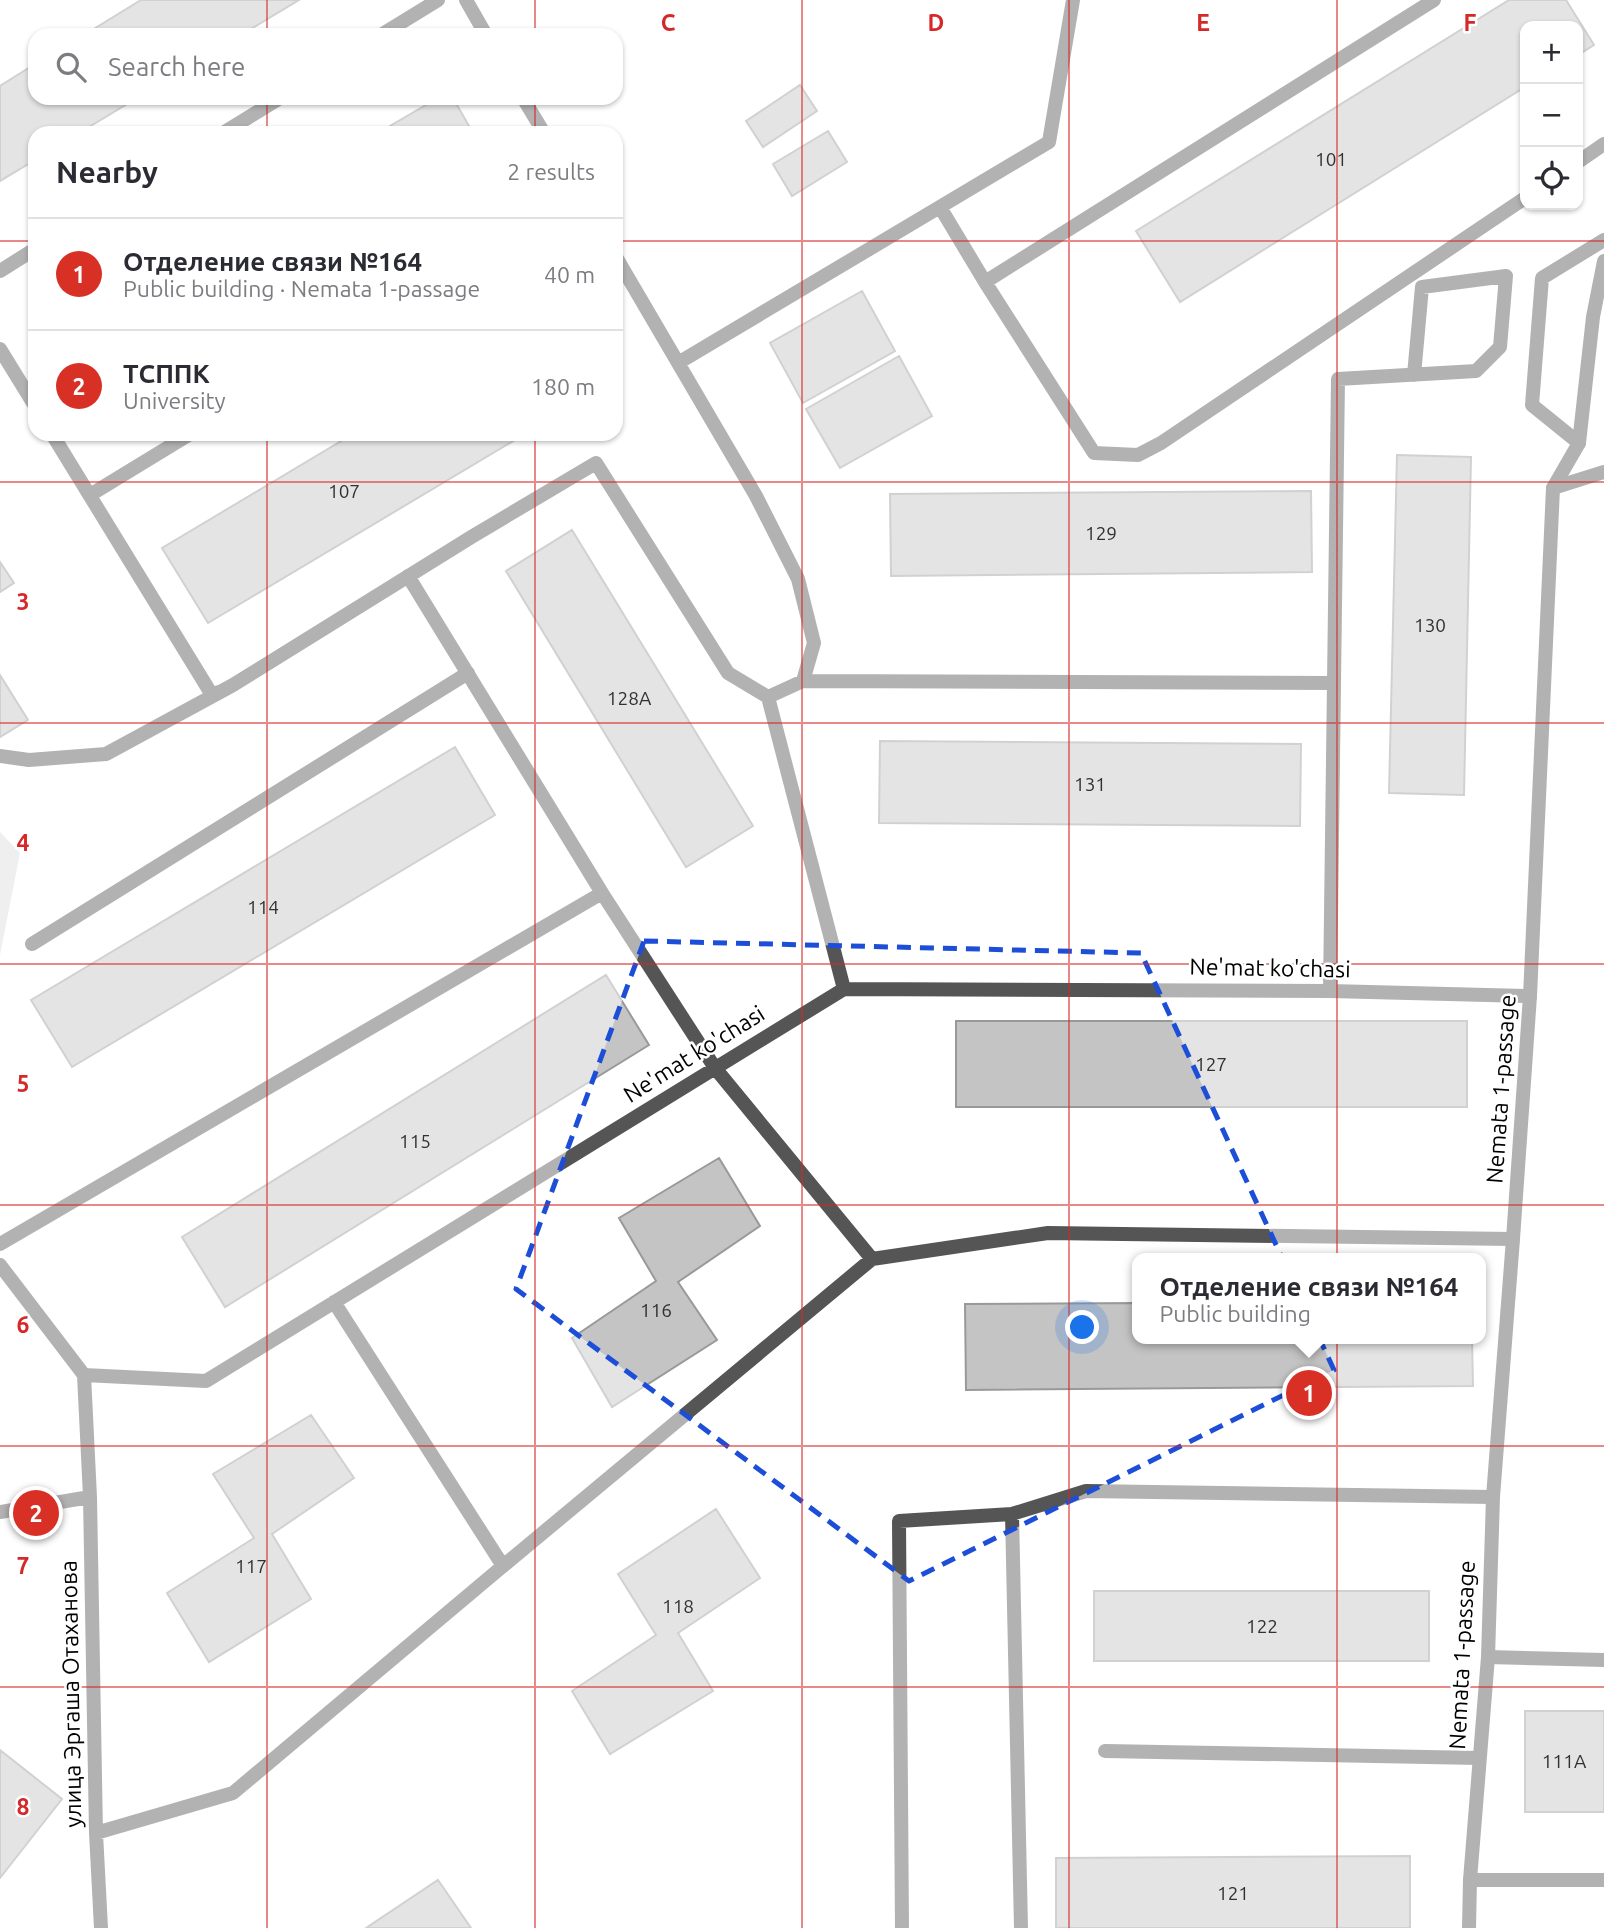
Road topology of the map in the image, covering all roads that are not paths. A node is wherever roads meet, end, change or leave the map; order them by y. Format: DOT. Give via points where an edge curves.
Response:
graph roads {
  1 [pos="438,0"];
  2 [pos="466,0"];
  3 [pos="1073,0"];
  4 [pos="1434,0"];
  5 [pos="393,28"];
  6 [pos="482,28"];
  7 [pos="269,105"];
  8 [pos="527,105"];
  9 [pos="234,126"];
  10 [pos="540,126"];
  11 [pos="1604,144"];
  12 [pos="1583,159"];
  13 [pos="1520,201"];
  14 [pos="940,207"];
  15 [pos="1604,240"];
  16 [pos="28,253"];
  17 [pos="1604,261"];
  18 [pos="623,269"];
  19 [pos="0,271"];
  20 [pos="985,282"];
  21 [pos="0,349"];
  22 [pos="678,363"];
  23 [pos="1414,375"];
  24 [pos="28,395"];
  25 [pos="56,441"];
  26 [pos="179,441"];
  27 [pos="1579,443"];
  28 [pos="1604,472"];
  29 [pos="1553,488"];
  30 [pos="90,495"];
  31 [pos="408,576"];
  32 [pos="468,673"];
  33 [pos="803,681"];
  34 [pos="1334,683"];
  35 [pos="233,685"];
  36 [pos="768,697"];
  37 [pos="0,756"];
  38 [pos="602,893"];
  39 [pos="32,944"];
  40 [pos="844,989"];
  41 [pos="1330,991"];
  42 [pos="1530,996"];
  43 [pos="715,1068"];
  44 [pos="1513,1239"];
  45 [pos="0,1244"];
  46 [pos="872,1259"];
  47 [pos="0,1265"];
  48 [pos="334,1302"];
  49 [pos="84,1375"];
  50 [pos="90,1497"];
  51 [pos="1493,1497"];
  52 [pos="0,1512"];
  53 [pos="1013,1514"];
  54 [pos="503,1566"];
  55 [pos="1488,1657"];
  56 [pos="1604,1660"];
  57 [pos="1105,1751"];
  58 [pos="1479,1758"];
  59 [pos="96,1833"];
  60 [pos="1470,1880"];
  61 [pos="1604,1880"];
  62 [pos="102,1928"];
  63 [pos="902,1928"];
  64 [pos="1021,1928"];
  65 [pos="1469,1928"];
  1 -- 5 [label="street"];
  2 -- 6 [label="street"];
  3 -- 14 [label="street" via="1049,142"];
  4 -- 20 [label="street"];
  7 -- 9 [label="street"];
  8 -- 10 [label="street"];
  11 -- 12 [label="street"];
  13 -- 20 [label="street" via="1138,455 1094,453"];
  14 -- 20 [label="street"];
  14 -- 22 [label="street"];
  15 -- 27 [label="street" via="1542,278 1532,405"];
  16 -- 19 [label="street"];
  17 -- 27 [label="street, Nemata 1-passage"];
  18 -- 22 [label="street"];
  21 -- 24 [label="street"];
  22 -- 33 [label="street" via="756,496 798,579 814,643"];
  23 -- 23 [label="street" via="1476,371 1500,347 1506,276 1422,287"];
  23 -- 34 [label="street" via="1338,379"];
  25 -- 30 [label="street"];
  26 -- 30 [label="street"];
  27 -- 29 [label="street, Nemata 1-passage"];
  28 -- 29 [label="street"];
  29 -- 42 [label="street, Nemata 1-passage"];
  30 -- 35 [label="street" via="212,695"];
  31 -- 32 [label="street"];
  31 -- 35 [label="street"];
  31 -- 36 [label="street" via="596,463 728,673"];
  32 -- 38 [label="street"];
  32 -- 39 [label="street"];
  33 -- 34 [label="street"];
  33 -- 36 [label="street"];
  34 -- 41 [label="street"];
  35 -- 37 [label="street" via="106,754 29,760"];
  36 -- 40 [label="street"];
  38 -- 43 [label="street"];
  38 -- 45 [label="street"];
  40 -- 41 [label="street, Ne'mat ko'chasi"];
  40 -- 43 [label="street, Ne'mat ko'chasi"];
  41 -- 42 [label="street, Ne'mat ko'chasi"];
  42 -- 44 [label="street, Nemata 1-passage"];
  43 -- 46 [label="street"];
  43 -- 48 [label="street, Ne'mat ko'chasi"];
  44 -- 46 [label="street" via="1048,1233"];
  44 -- 51 [label="street, Nemata 1-passage"];
  46 -- 54 [label="street"];
  47 -- 49 [label="street"];
  48 -- 49 [label="street, Ne'mat ko'chasi" via="206,1381"];
  48 -- 54 [label="street"];
  49 -- 50 [label="street, улица Эргаша Отаханова"];
  50 -- 52 [label="street"];
  50 -- 59 [label="street, улица Эргаша Отаханова"];
  51 -- 53 [label="street" via="1086,1491"];
  51 -- 55 [label="street, Nemata 1-passage"];
  53 -- 63 [label="street" via="899,1521"];
  53 -- 64 [label="street"];
  54 -- 59 [label="street" via="233,1793"];
  55 -- 56 [label="street"];
  55 -- 58 [label="street, Nemata 1-passage"];
  57 -- 58 [label="street"];
  58 -- 60 [label="street, Nemata 1-passage"];
  59 -- 62 [label="street, улица Эргаша Отаханова"];
  60 -- 61 [label="street"];
  60 -- 65 [label="street, Nemata 1-passage"];
}
